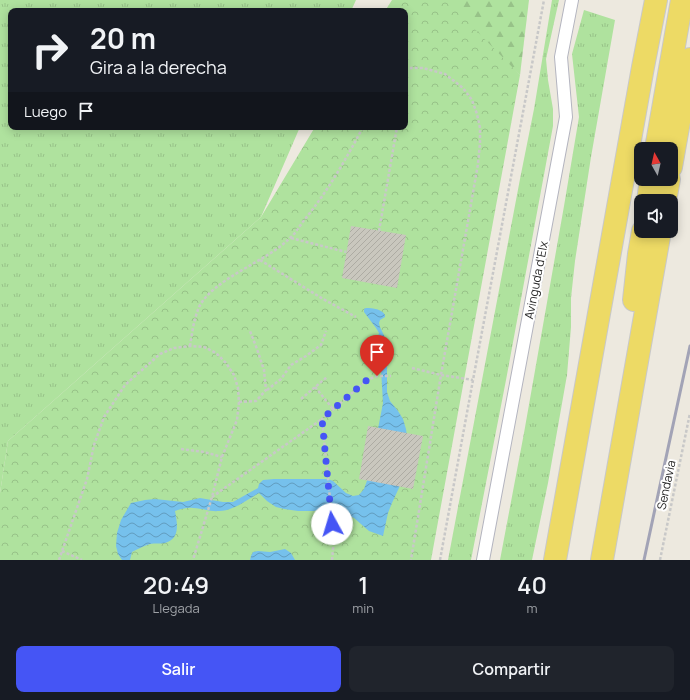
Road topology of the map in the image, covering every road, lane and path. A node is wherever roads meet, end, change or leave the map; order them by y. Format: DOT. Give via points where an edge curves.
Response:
graph roads {
  1 [pos="544,0"];
  2 [pos="572,0"];
  3 [pos="656,0"];
  4 [pos="682,0"];
  5 [pos="690,58"];
  6 [pos="408,69"];
  7 [pos="361,130"];
  8 [pos="397,130"];
  9 [pos="657,142"];
  10 [pos="675,142"];
  11 [pos="380,231"];
  12 [pos="290,238"];
  13 [pos="642,238"];
  14 [pos="659,238"];
  15 [pos="346,252"];
  16 [pos="260,260"];
  17 [pos="356,317"];
  18 [pos="250,331"];
  19 [pos="326,331"];
  20 [pos="190,346"];
  21 [pos="412,368"];
  22 [pos="441,375"];
  23 [pos="391,376"];
  24 [pos="327,377"];
  25 [pos="473,380"];
  26 [pos="633,381"];
  27 [pos="315,387"];
  28 [pos="266,390"];
  29 [pos="301,399"];
  30 [pos="239,402"];
  31 [pos="333,409"];
  32 [pos="690,414"];
  33 [pos="322,419"];
  34 [pos="181,449"];
  35 [pos="222,457"];
  36 [pos="212,497"];
  37 [pos="62,551"];
  38 [pos="59,560"];
  39 [pos="82,560"];
  40 [pos="193,560"];
  41 [pos="332,560"];
  42 [pos="411,560"];
  43 [pos="440,560"];
  44 [pos="483,560"];
  45 [pos="555,560"];
  46 [pos="602,560"];
  47 [pos="660,560"];
  1 -- 25 [label="path"];
  2 -- 44 [label="lane, Avinguda d'Elx" via="561,57 566,117"];
  3 -- 45 [label="main road"];
  4 -- 9 [label="main road"];
  5 -- 10 [label="main road"];
  6 -- 22 [label="path" via="423,68 445,74 463,88 472,100 480,128 478,164"];
  7 -- 12 [label="path" via="318,203"];
  8 -- 11 [label="path"];
  12 -- 15 [label="path"];
  12 -- 16 [label="path"];
  13 -- 26 [label="main road" via="634,303"];
  14 -- 26 [label="main road"];
  16 -- 17 [label="path"];
  16 -- 20 [label="path" via="210,293 200,307 192,328"];
  18 -- 28 [label="path" via="264,370"];
  19 -- 28 [label="path" via="321,345 291,365 281,379"];
  20 -- 30 [label="path" via="204,347 216,353 226,363 234,375"];
  20 -- 37 [label="path" via="174,348 160,354 125,385 104,416 94,445 87,479"];
  21 -- 22 [label="path"];
  22 -- 25 [label="path"];
  22 -- 42 [label="path"];
  23 -- 31 [label="path" via="377,376 367,380"];
  24 -- 27 [label="path"];
  25 -- 43 [label="path"];
  26 -- 46 [label="main road"];
  27 -- 29 [label="path"];
  27 -- 31 [label="path"];
  28 -- 30 [label="path" via="256,401"];
  30 -- 35 [label="path" via="237,420"];
  31 -- 33 [label="path"];
  32 -- 47 [label="path, Sendavia"];
  33 -- 36 [label="path"];
  33 -- 41 [label="path" via="334,539"];
  34 -- 35 [label="path"];
  35 -- 36 [label="path"];
  36 -- 40 [label="path"];
  37 -- 38 [label="path"];
  37 -- 39 [label="path"];
}
